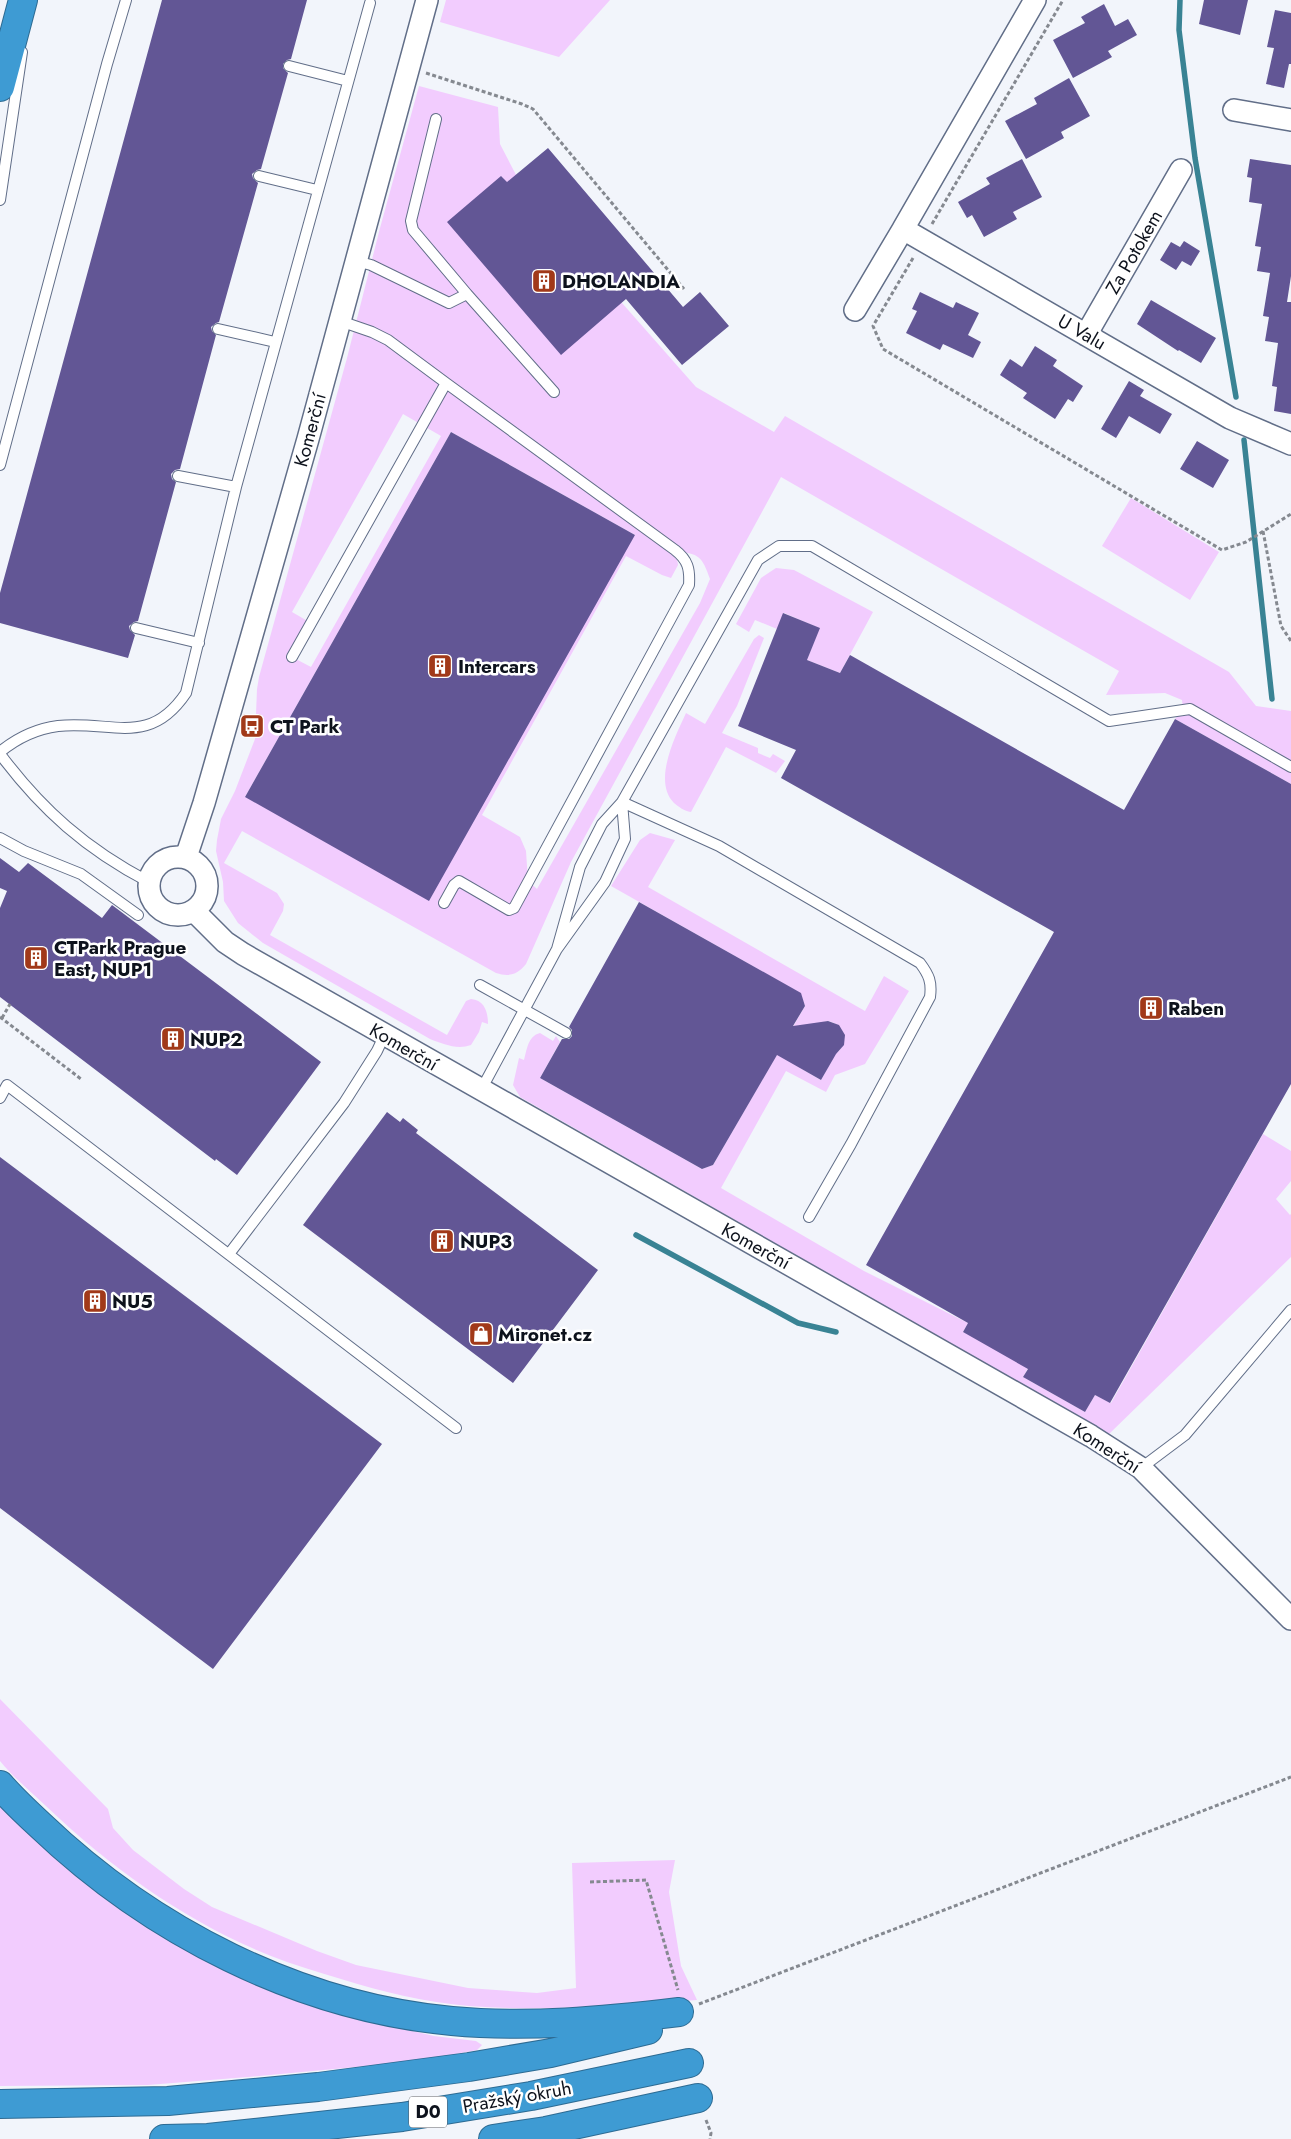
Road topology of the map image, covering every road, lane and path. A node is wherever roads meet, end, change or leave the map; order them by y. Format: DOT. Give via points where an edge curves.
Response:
graph roads {
  1 [pos="23,0"];
  2 [pos="30,0"];
  3 [pos="126,0"];
  4 [pos="427,0"];
  5 [pos="1035,0"];
  6 [pos="1063,0"];
  7 [pos="370,3"];
  8 [pos="289,66"];
  9 [pos="409,68"];
  10 [pos="348,81"];
  11 [pos="0,87"];
  12 [pos="1234,110"];
  13 [pos="436,119"];
  14 [pos="1291,120"];
  15 [pos="1181,170"];
  16 [pos="259,176"];
  17 [pos="317,190"];
  18 [pos="0,200"];
  19 [pos="903,228"];
  20 [pos="923,240"];
  21 [pos="356,261"];
  22 [pos="684,289"];
  23 [pos="467,294"];
  24 [pos="855,310"];
  25 [pos="340,321"];
  26 [pos="218,329"];
  27 [pos="1086,335"];
  28 [pos="275,342"];
  29 [pos="446,384"];
  30 [pos="554,392"];
  31 [pos="1291,444"];
  32 [pos="0,465"];
  33 [pos="178,476"];
  34 [pos="236,487"];
  35 [pos="1291,514"];
  36 [pos="1263,531"];
  37 [pos="136,628"];
  38 [pos="1291,641"];
  39 [pos="199,643"];
  40 [pos="292,657"];
  41 [pos="0,753"];
  42 [pos="1291,767"];
  43 [pos="622,802"];
  44 [pos="0,838"];
  45 [pos="186,857"];
  46 [pos="149,882"];
  47 [pos="444,903"];
  48 [pos="194,911"];
  49 [pos="138,915"];
  50 [pos="557,949"];
  51 [pos="480,985"];
  52 [pos="10,1004"];
  53 [pos="523,1010"];
  54 [pos="1,1017"];
  55 [pos="566,1033"];
  56 [pos="384,1036"];
  57 [pos="81,1079"];
  58 [pos="481,1090"];
  59 [pos="0,1098"];
  60 [pos="809,1217"];
  61 [pos="229,1254"];
  62 [pos="1291,1310"];
  63 [pos="456,1428"];
  64 [pos="1141,1468"];
  65 [pos="1291,1619"];
  66 [pos="1291,1778"];
  67 [pos="0,1785"];
  68 [pos="590,1882"];
  69 [pos="682,2014"];
  70 [pos="689,2063"];
  71 [pos="698,2098"];
  72 [pos="0,2104"];
  73 [pos="164,2139"];
  74 [pos="493,2139"];
  75 [pos="710,2139"];
  1 -- 11 [label="highway"];
  2 -- 18 [label="lane"];
  3 -- 32 [label="lane"];
  4 -- 9 [label="street, Komerční"];
  5 -- 19 [label="street"];
  6 -- 20 [label="path"];
  7 -- 10 [label="lane"];
  8 -- 10 [label="lane"];
  9 -- 21 [label="street, Komerční"];
  9 -- 22 [label="path" via="533,109"];
  10 -- 17 [label="lane"];
  12 -- 14 [label="street"];
  13 -- 23 [label="lane" via="411,221 413,230"];
  15 -- 27 [label="street, Za Potokem"];
  16 -- 17 [label="lane"];
  17 -- 28 [label="lane"];
  19 -- 20 [label="street, U Valu"];
  19 -- 24 [label="street"];
  20 -- 27 [label="street, U Valu"];
  20 -- 36 [label="path" via="873,326 883,350 1222,550 1246,542"];
  21 -- 23 [label="lane" via="371,265 449,303"];
  21 -- 25 [label="street, Komerční"];
  23 -- 30 [label="lane"];
  25 -- 29 [label="lane" via="388,340"];
  25 -- 45 [label="street, Komerční"];
  26 -- 28 [label="lane"];
  27 -- 31 [label="street, U Valu" via="1230,418"];
  28 -- 34 [label="lane"];
  29 -- 40 [label="lane"];
  29 -- 47 [label="lane" via="681,555 690,569 689,585 514,908 509,910 459,881"];
  33 -- 34 [label="lane"];
  34 -- 39 [label="lane"];
  35 -- 36 [label="path"];
  36 -- 38 [label="path" via="1281,626"];
  37 -- 39 [label="lane"];
  39 -- 41 [label="lane" via="186,693 165,718 134,729 59,726 44,729 16,739"];
  41 -- 46 [label="lane" via="33,796 63,825 95,851"];
  42 -- 43 [label="lane" via="1190,709 1109,721 812,546 779,546 758,560"];
  43 -- 50 [label="lane" via="602,824 580,867"];
  43 -- 50 [label="lane" via="625,839 605,882"];
  43 -- 60 [label="lane" via="719,846 920,964 930,976 930,997"];
  44 -- 49 [label="lane" via="80,874"];
  45 -- 46 [label="street" via="170,857 162,861 151,873"];
  45 -- 48 [label="street" via="195,862 206,877 205,896"];
  46 -- 48 [label="street" via="152,900 166,913 175,915"];
  48 -- 56 [label="street, Komerční" via="225,942"];
  50 -- 53 [label="lane"];
  51 -- 53 [label="lane"];
  52 -- 54 [label="path"];
  53 -- 55 [label="lane"];
  53 -- 58 [label="lane"];
  54 -- 57 [label="path"];
  56 -- 58 [label="street, Komerční"];
  56 -- 61 [label="lane" via="344,1104"];
  58 -- 64 [label="street, Komerční" via="1091,1436"];
  59 -- 61 [label="lane" via="7,1084"];
  61 -- 63 [label="lane"];
  62 -- 64 [label="lane" via="1185,1435"];
  64 -- 65 [label="street, Komerční"];
  66 -- 69 [label="path"];
  67 -- 69 [label="highway" via="56,1841 140,1907 230,1958 344,2002 442,2020 497,2023"];
  68 -- 69 [label="path" via="646,1880"];
  69 -- 72 [label="highway" via="551,2053 336,2085 168,2101"];
  70 -- 73 [label="highway, Pražský okruh / D0" via="531,2096 402,2116 208,2138"];
  71 -- 74 [label="highway, Pražský okruh" via="546,2131"];
  71 -- 75 [label="path" via="711,2133"];
}
